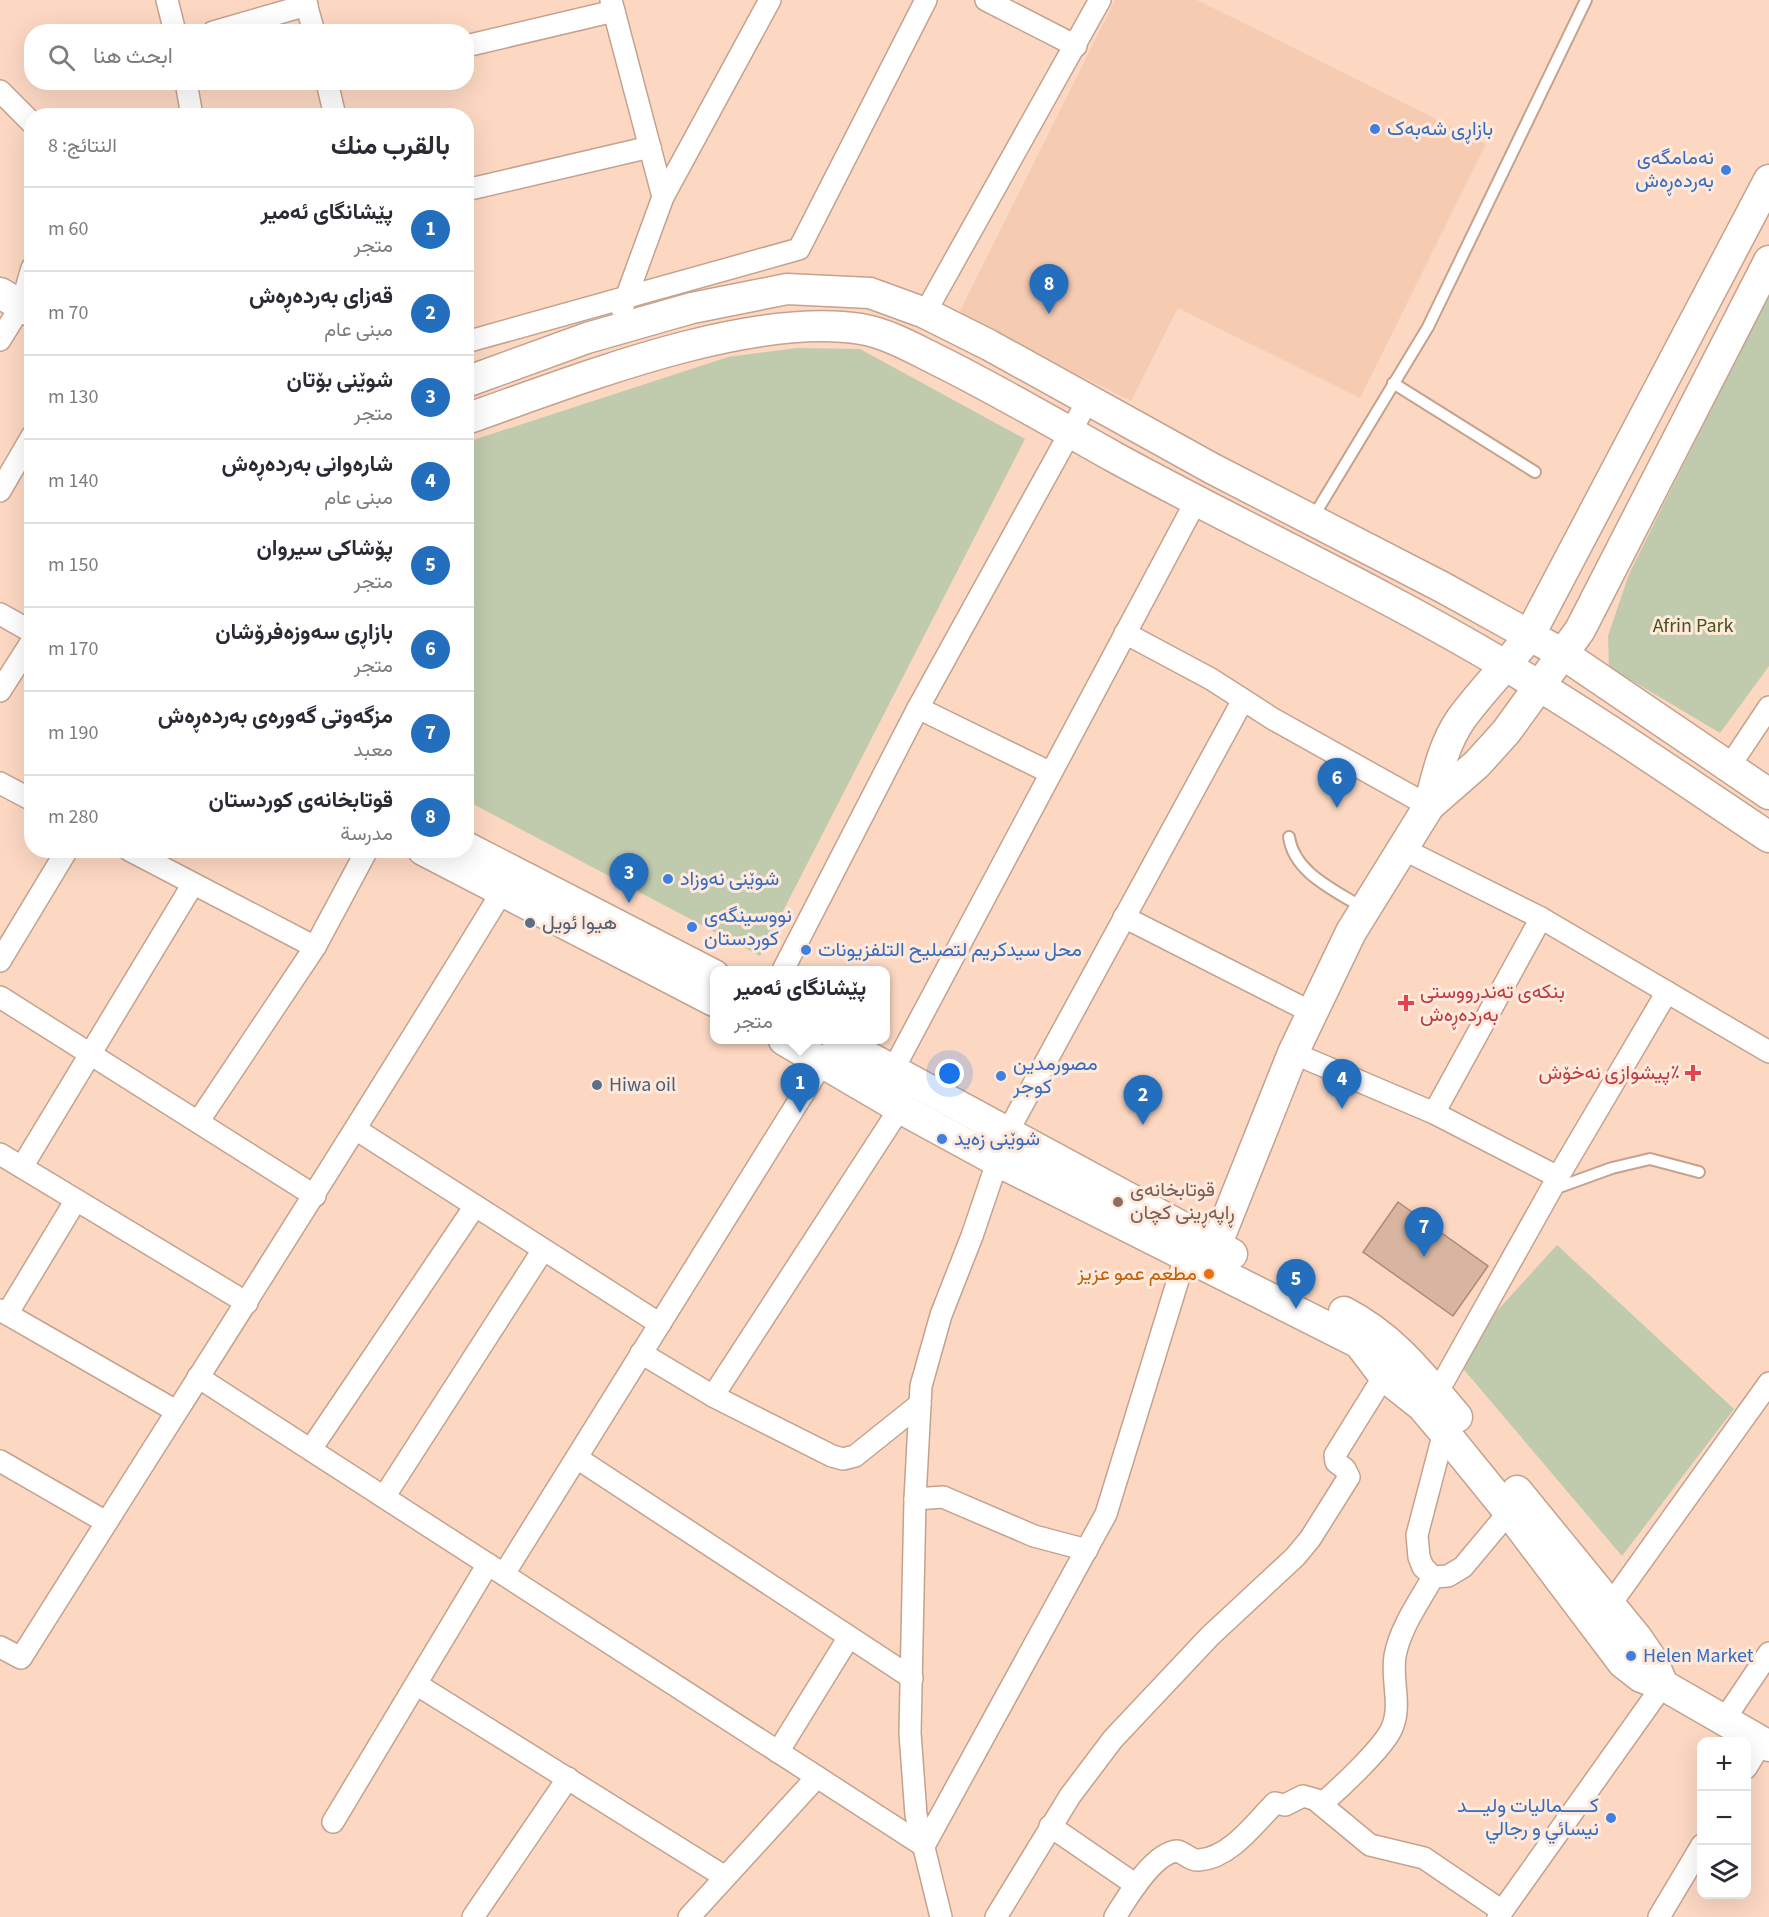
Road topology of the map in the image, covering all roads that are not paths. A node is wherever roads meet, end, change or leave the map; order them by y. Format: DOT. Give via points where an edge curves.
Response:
graph roads {
  1 [pos="167,0"];
  2 [pos="771,0"];
  3 [pos="926,0"];
  4 [pos="986,0"];
  5 [pos="1100,0"];
  6 [pos="1586,0"];
  7 [pos="306,3"];
  8 [pos="612,5"];
  9 [pos="173,24"];
  10 [pos="239,24"];
  11 [pos="312,24"];
  12 [pos="474,44"];
  13 [pos="1076,46"];
  14 [pos="187,90"];
  15 [pos="329,90"];
  16 [pos="0,91"];
  17 [pos="191,108"];
  18 [pos="333,108"];
  19 [pos="24,115"];
  20 [pos="650,147"];
  21 [pos="1769,180"];
  22 [pos="474,187"];
  23 [pos="663,198"];
  24 [pos="1769,261"];
  25 [pos="24,289"];
  26 [pos="625,299"];
  27 [pos="18,304"];
  28 [pos="925,313"];
  29 [pos="615,330"];
  30 [pos="0,340"];
  31 [pos="474,340"];
  32 [pos="474,379"];
  33 [pos="1393,383"];
  34 [pos="1088,400"];
  35 [pos="474,416"];
  36 [pos="1070,433"];
  37 [pos="24,450"];
  38 [pos="1535,472"];
  39 [pos="0,491"];
  40 [pos="1196,501"];
  41 [pos="1312,519"];
  42 [pos="0,614"];
  43 [pos="24,628"];
  44 [pos="1125,633"];
  45 [pos="1529,636"];
  46 [pos="24,654"];
  47 [pos="1563,654"];
  48 [pos="1508,666"];
  49 [pos="1539,687"];
  50 [pos="0,691"];
  51 [pos="1243,700"];
  52 [pos="1769,707"];
  53 [pos="918,708"];
  54 [pos="1729,767"];
  55 [pos="1051,773"];
  56 [pos="0,783"];
  57 [pos="1769,794"];
  58 [pos="24,796"];
  59 [pos="1429,806"];
  60 [pos="1289,837"];
  61 [pos="1769,837"];
  62 [pos="1401,848"];
  63 [pos="474,851"];
  64 [pos="61,858"];
  65 [pos="144,858"];
  66 [pos="363,858"];
  67 [pos="439,858"];
  68 [pos="193,884"];
  69 [pos="503,890"];
  70 [pos="1366,910"];
  71 [pos="1124,917"];
  72 [pos="1541,918"];
  73 [pos="315,947"];
  74 [pos="0,961"];
  75 [pos="785,966"];
  76 [pos="710,973"];
  77 [pos="1667,992"];
  78 [pos="0,997"];
  79 [pos="710,999"];
  80 [pos="1311,1012"];
  81 [pos="801,1044"];
  82 [pos="830,1051"];
  83 [pos="1769,1052"];
  84 [pos="89,1053"];
  85 [pos="1293,1053"];
  86 [pos="894,1068"];
  87 [pos="900,1108"];
  88 [pos="1434,1113"];
  89 [pos="198,1122"];
  90 [pos="357,1130"];
  91 [pos="1007,1133"];
  92 [pos="0,1154"];
  93 [pos="999,1162"];
  94 [pos="22,1167"];
  95 [pos="1699,1172"];
  96 [pos="1554,1183"];
  97 [pos="315,1196"];
  98 [pos="76,1200"];
  99 [pos="475,1206"];
  100 [pos="1216,1246"];
  101 [pos="543,1250"];
  102 [pos="1186,1254"];
  103 [pos="247,1302"];
  104 [pos="4,1312"];
  105 [pos="660,1324"];
  106 [pos="641,1353"];
  107 [pos="1384,1376"];
  108 [pos="198,1377"];
  109 [pos="1769,1383"];
  110 [pos="1437,1394"];
  111 [pos="713,1396"];
  112 [pos="920,1404"];
  113 [pos="176,1411"];
  114 [pos="1444,1432"];
  115 [pos="311,1449"];
  116 [pos="577,1458"];
  117 [pos="0,1461"];
  118 [pos="384,1497"];
  119 [pos="915,1499"];
  120 [pos="1509,1512"];
  121 [pos="106,1522"];
  122 [pos="1087,1550"];
  123 [pos="496,1569"];
  124 [pos="1433,1577"];
  125 [pos="1610,1605"];
  126 [pos="849,1637"];
  127 [pos="0,1647"];
  128 [pos="1769,1653"];
  129 [pos="912,1678"];
  130 [pos="416,1684"];
  131 [pos="1663,1685"];
  132 [pos="1724,1720"];
  133 [pos="1766,1744"];
  134 [pos="778,1752"];
  135 [pos="1751,1762"];
  136 [pos="817,1777"];
  137 [pos="568,1778"];
  138 [pos="1318,1802"];
  139 [pos="333,1822"];
  140 [pos="1050,1826"];
  141 [pos="924,1846"];
  142 [pos="1697,1852"];
  143 [pos="725,1877"];
  144 [pos="1136,1885"];
  145 [pos="1500,1914"];
  146 [pos="473,1917"];
  147 [pos="689,1917"];
  148 [pos="941,1917"];
  149 [pos="996,1917"];
  150 [pos="1115,1917"];
  151 [pos="1659,1917"];
  1 -- 9 [label="street"];
  2 -- 23 [label="street"];
  3 -- 26 [label="street" via="798,249"];
  4 -- 13 [label="street"];
  5 -- 13 [label="street"];
  6 -- 33 [label="lane" via="1428,327"];
  7 -- 10 [label="street"];
  7 -- 11 [label="street"];
  8 -- 12 [label="street"];
  8 -- 20 [label="street"];
  13 -- 28 [label="street"];
  14 -- 17 [label="street"];
  15 -- 18 [label="street"];
  16 -- 19 [label="street"];
  20 -- 22 [label="street"];
  20 -- 23 [label="street"];
  21 -- 45 [label="main road"];
  23 -- 26 [label="street"];
  24 -- 47 [label="main road" via="1580,630"];
  25 -- 27 [label="street"];
  26 -- 29 [label="street"];
  26 -- 31 [label="street"];
  27 -- 30 [label="street"];
  28 -- 29 [label="main road" via="870,293 787,290 692,308"];
  28 -- 34 [label="main road"];
  29 -- 32 [label="main road"];
  33 -- 38 [label="lane"];
  33 -- 41 [label="lane"];
  34 -- 36 [label="street"];
  34 -- 41 [label="main road"];
  35 -- 36 [label="main road" via="689,347 790,326 863,329 972,377"];
  36 -- 40 [label="main road"];
  36 -- 53 [label="street"];
  37 -- 39 [label="street"];
  40 -- 44 [label="street"];
  40 -- 48 [label="main road"];
  41 -- 45 [label="main road"];
  42 -- 43 [label="street"];
  44 -- 51 [label="street"];
  44 -- 55 [label="street"];
  45 -- 47 [label="main road"];
  45 -- 48 [label="main road"];
  46 -- 50 [label="street"];
  47 -- 49 [label="main road"];
  47 -- 54 [label="main road"];
  48 -- 49 [label="main road"];
  48 -- 59 [label="main road" via="1461,719 1443,752"];
  49 -- 59 [label="main road" via="1477,764"];
  49 -- 61 [label="main road"];
  51 -- 59 [label="street"];
  51 -- 71 [label="street"];
  52 -- 54 [label="street"];
  53 -- 55 [label="street"];
  53 -- 75 [label="street"];
  54 -- 57 [label="main road"];
  55 -- 86 [label="street"];
  56 -- 58 [label="street"];
  59 -- 62 [label="main road"];
  60 -- 70 [label="lane" via="1291,851 1308,872"];
  62 -- 70 [label="main road"];
  62 -- 72 [label="street"];
  63 -- 76 [label="main road"];
  64 -- 74 [label="street"];
  65 -- 68 [label="street"];
  66 -- 73 [label="street"];
  67 -- 69 [label="main road"];
  68 -- 73 [label="street"];
  68 -- 84 [label="street"];
  69 -- 79 [label="main road"];
  69 -- 90 [label="street"];
  70 -- 80 [label="main road"];
  71 -- 80 [label="street"];
  71 -- 91 [label="street"];
  72 -- 77 [label="street"];
  72 -- 88 [label="street"];
  73 -- 89 [label="street"];
  77 -- 83 [label="street"];
  77 -- 96 [label="street"];
  78 -- 84 [label="street"];
  80 -- 85 [label="main road"];
  81 -- 82 [label="main road"];
  82 -- 86 [label="main road"];
  82 -- 87 [label="main road"];
  82 -- 105 [label="street"];
  84 -- 89 [label="street"];
  84 -- 94 [label="street"];
  85 -- 88 [label="street"];
  85 -- 100 [label="main road"];
  86 -- 91 [label="main road"];
  87 -- 93 [label="main road"];
  87 -- 111 [label="street"];
  88 -- 96 [label="street"];
  89 -- 97 [label="street"];
  90 -- 97 [label="street"];
  90 -- 99 [label="street"];
  91 -- 93 [label="street"];
  91 -- 100 [label="main road"];
  92 -- 94 [label="street"];
  93 -- 102 [label="main road"];
  93 -- 112 [label="street" via="940,1315"];
  94 -- 98 [label="street"];
  95 -- 96 [label="lane" via="1650,1159"];
  96 -- 110 [label="street"];
  97 -- 103 [label="street"];
  98 -- 103 [label="street"];
  98 -- 104 [label="street"];
  99 -- 101 [label="street"];
  99 -- 115 [label="street"];
  100 -- 110 [label="main road" via="1368,1324 1408,1357"];
  101 -- 105 [label="street"];
  101 -- 118 [label="street"];
  102 -- 107 [label="main road" via="1359,1343"];
  102 -- 122 [label="street" via="1106,1514"];
  103 -- 108 [label="street"];
  104 -- 113 [label="street"];
  105 -- 106 [label="street"];
  106 -- 111 [label="street"];
  106 -- 116 [label="street"];
  107 -- 114 [label="main road" via="1422,1406"];
  107 -- 140 [label="street" via="1335,1455 1349,1477 1310,1539 1279,1575 1209,1636 1137,1712 1090,1767"];
  108 -- 113 [label="street"];
  108 -- 115 [label="street"];
  109 -- 125 [label="street"];
  110 -- 125 [label="main road"];
  111 -- 112 [label="street" via="843,1459 855,1456"];
  112 -- 119 [label="street"];
  113 -- 121 [label="street"];
  114 -- 120 [label="main road"];
  114 -- 124 [label="street" via="1417,1535 1419,1557"];
  115 -- 118 [label="street"];
  116 -- 123 [label="street"];
  116 -- 126 [label="street"];
  117 -- 121 [label="street"];
  118 -- 123 [label="street"];
  119 -- 122 [label="street" via="944,1497 1034,1536"];
  119 -- 129 [label="street"];
  120 -- 124 [label="street" via="1463,1567 1448,1576"];
  120 -- 131 [label="main road" via="1623,1663 1641,1677"];
  121 -- 127 [label="street" via="21,1658"];
  122 -- 141 [label="street"];
  123 -- 130 [label="street"];
  123 -- 134 [label="street"];
  124 -- 138 [label="street" via="1398,1646 1394,1668 1397,1710 1389,1734 1326,1800"];
  125 -- 131 [label="main road" via="1645,1649"];
  126 -- 129 [label="street"];
  126 -- 134 [label="street"];
  128 -- 132 [label="street"];
  129 -- 141 [label="street" via="910,1733 916,1815"];
  130 -- 137 [label="street"];
  130 -- 139 [label="street"];
  131 -- 132 [label="main road"];
  131 -- 145 [label="street"];
  132 -- 133 [label="main road"];
  133 -- 135 [label="street"];
  134 -- 136 [label="street"];
  136 -- 141 [label="street"];
  136 -- 143 [label="street"];
  137 -- 143 [label="street"];
  137 -- 146 [label="street"];
  138 -- 144 [label="street" via="1303,1796 1285,1805 1275,1803 1233,1846 1198,1860 1172,1851"];
  138 -- 145 [label="street" via="1370,1845 1424,1858"];
  140 -- 144 [label="street"];
  140 -- 149 [label="street"];
  141 -- 148 [label="street"];
  142 -- 151 [label="street"];
  143 -- 147 [label="street"];
  144 -- 150 [label="street"];
}
